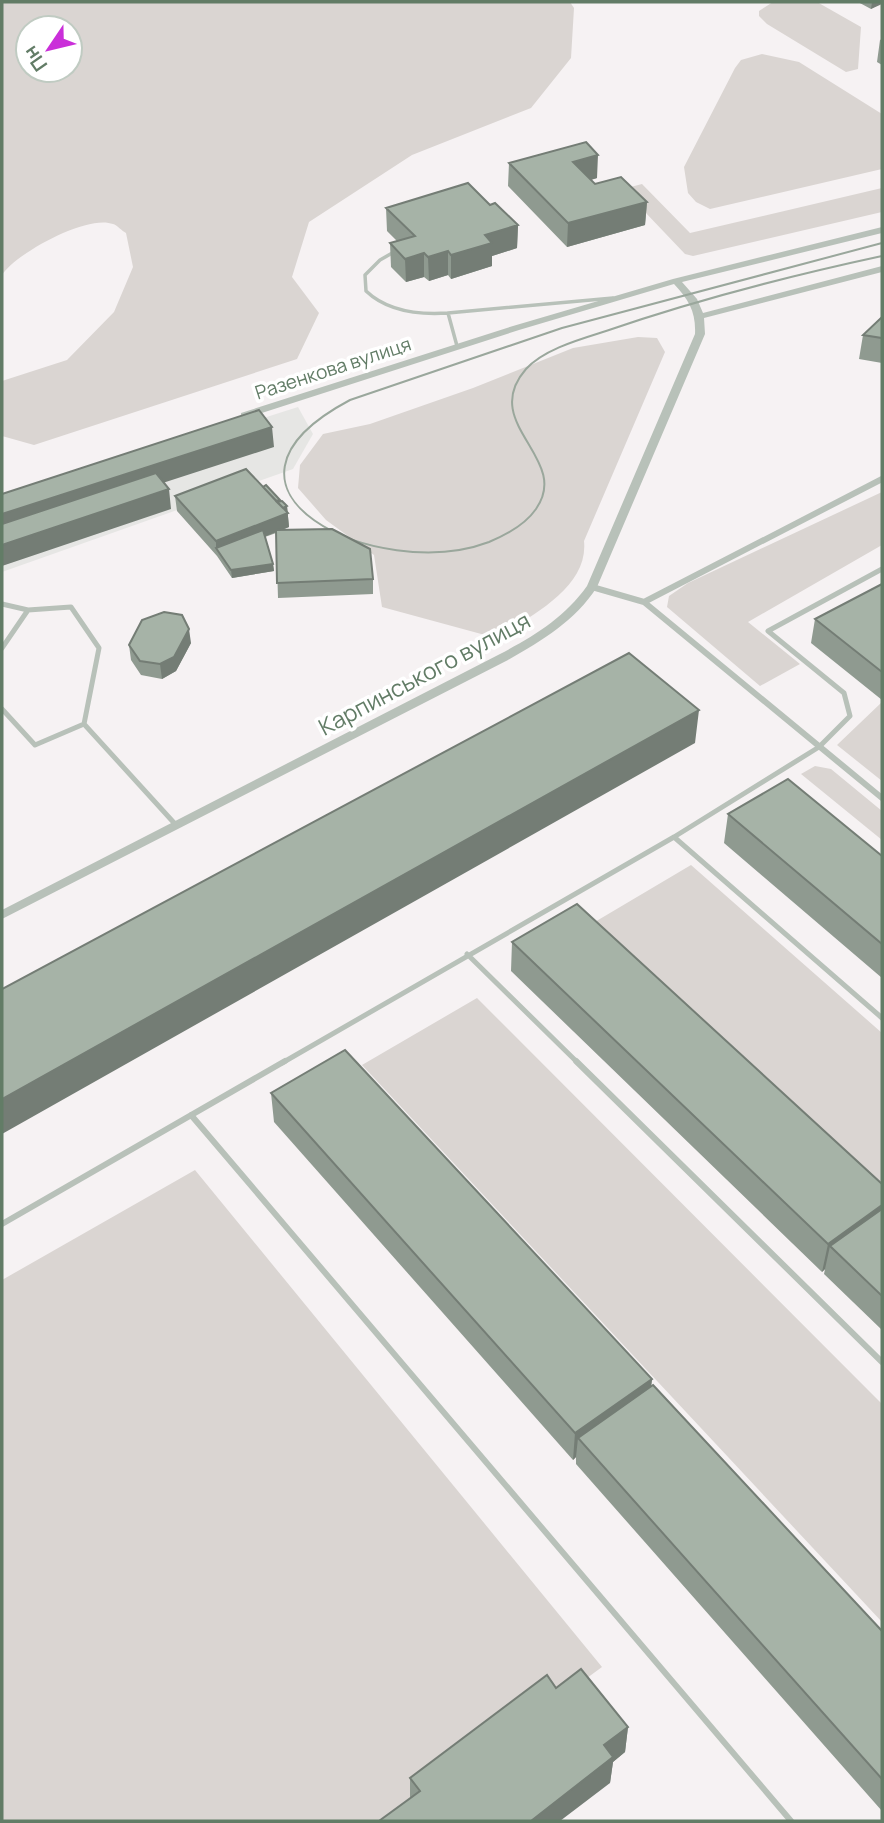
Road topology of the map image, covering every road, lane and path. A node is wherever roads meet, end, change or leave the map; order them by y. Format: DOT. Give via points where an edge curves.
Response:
graph roads {
  1 [pos="882,230"];
  2 [pos="404,248"];
  3 [pos="882,270"];
  4 [pos="676,281"];
  5 [pos="620,297"];
  6 [pos="448,313"];
  7 [pos="701,316"];
  8 [pos="457,346"];
  9 [pos="236,418"];
  10 [pos="882,479"];
  11 [pos="882,569"];
  12 [pos="592,587"];
  13 [pos="644,602"];
  14 [pos="2,604"];
  15 [pos="28,610"];
  16 [pos="2,648"];
  17 [pos="2,709"];
  18 [pos="84,724"];
  19 [pos="819,747"];
  20 [pos="882,798"];
  21 [pos="176,825"];
  22 [pos="674,837"];
  23 [pos="2,915"];
  24 [pos="467,954"];
  25 [pos="882,1018"];
  26 [pos="191,1115"];
  27 [pos="2,1224"];
  28 [pos="882,1362"];
  29 [pos="791,1821"];
  1 -- 4 [label="street, Разенкова вулиця"];
  2 -- 6 [label="lane" via="365,270 366,290 376,301 400,310"];
  3 -- 7 [label="street"];
  4 -- 5 [label="street, Разенкова вулиця"];
  4 -- 7 [label="street" via="698,303"];
  5 -- 6 [label="lane"];
  5 -- 8 [label="street, Разенкова вулиця"];
  6 -- 8 [label="lane"];
  7 -- 12 [label="street, Карпинського вулиця" via="700,334"];
  8 -- 9 [label="street, Разенкова вулиця"];
  10 -- 13 [label="street"];
  11 -- 19 [label="lane" via="768,631 844,692 850,716"];
  12 -- 13 [label="street"];
  12 -- 21 [label="street, Карпинського вулиця" via="581,604 538,638"];
  13 -- 19 [label="street"];
  14 -- 15 [label="lane"];
  15 -- 16 [label="lane"];
  15 -- 18 [label="lane" via="71,607 99,648"];
  17 -- 18 [label="lane" via="35,745"];
  18 -- 21 [label="lane"];
  19 -- 20 [label="street"];
  19 -- 22 [label="lane"];
  21 -- 23 [label="street, Карпинського вулиця"];
  22 -- 24 [label="lane"];
  22 -- 25 [label="lane"];
  24 -- 26 [label="lane"];
  24 -- 28 [label="lane"];
  26 -- 27 [label="lane"];
  26 -- 29 [label="lane"];
}
